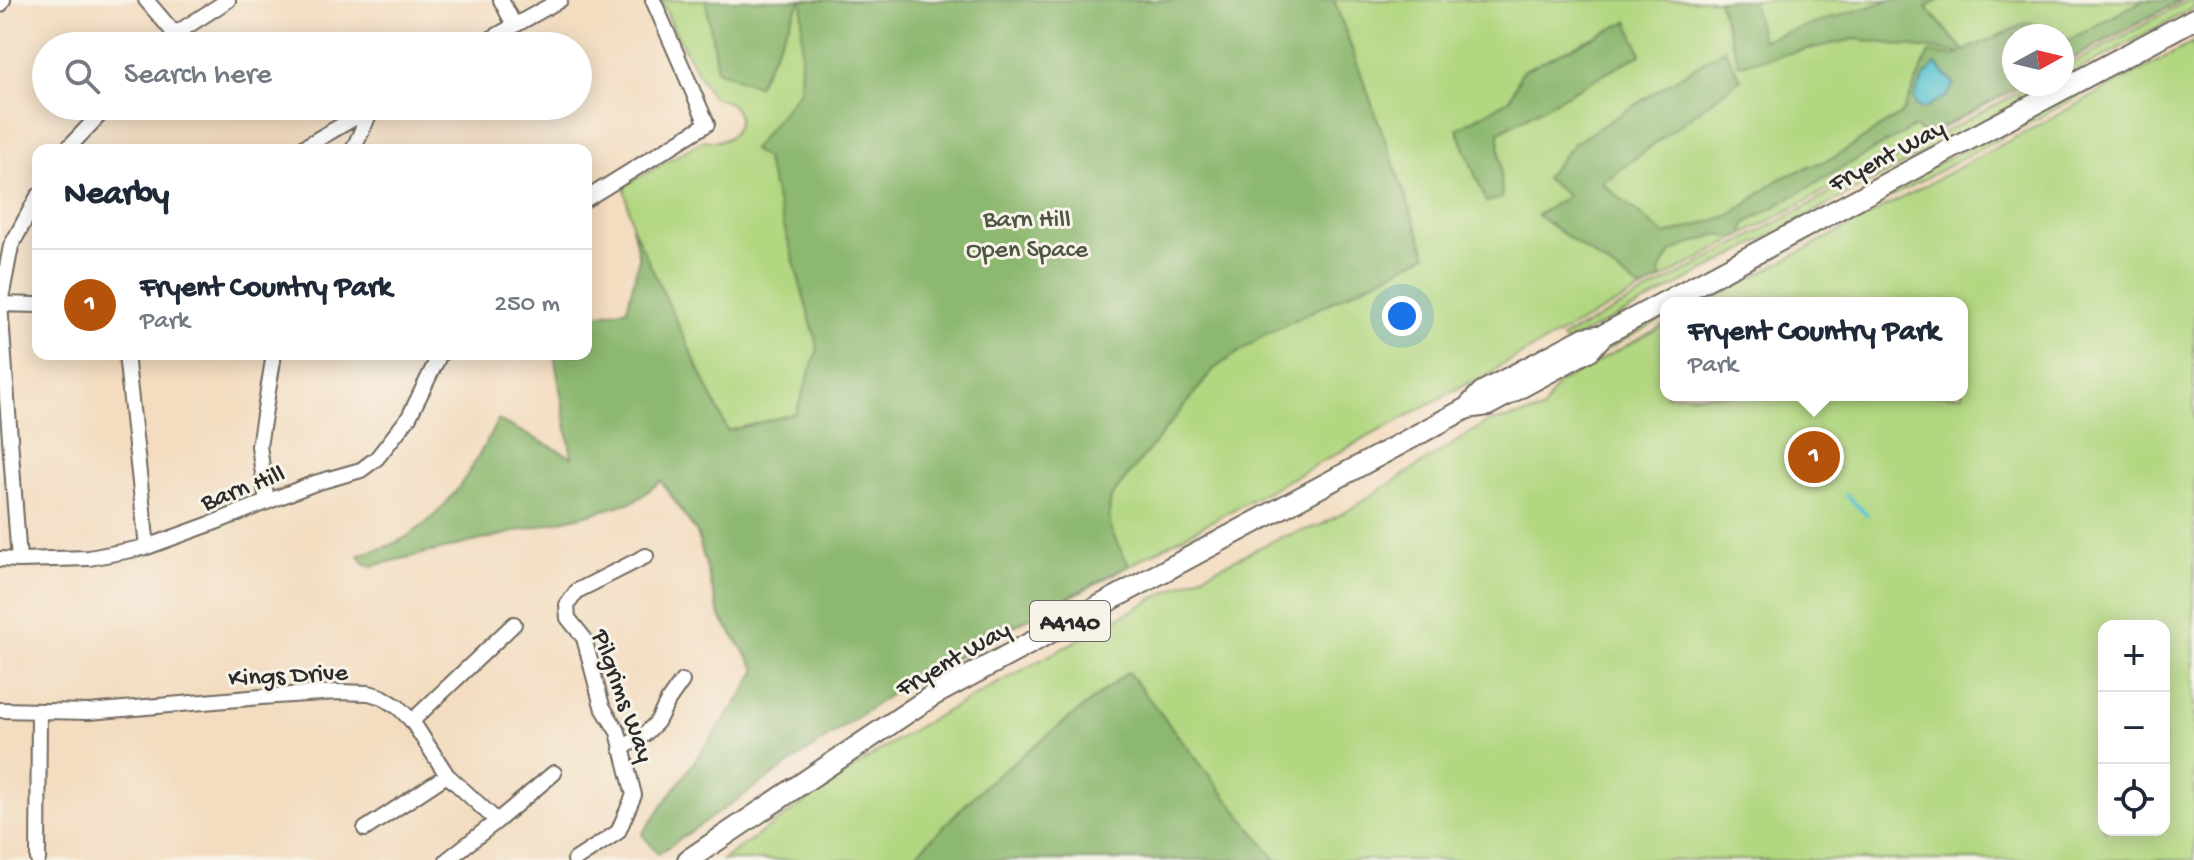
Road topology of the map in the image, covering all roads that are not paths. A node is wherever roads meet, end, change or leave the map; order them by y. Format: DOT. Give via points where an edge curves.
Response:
graph roads {
  1 [pos="146,0"];
  2 [pos="228,0"];
  3 [pos="501,0"];
  4 [pos="560,0"];
  5 [pos="653,0"];
  6 [pos="2194,19"];
  7 [pos="514,25"];
  8 [pos="173,32"];
  9 [pos="178,32"];
  10 [pos="502,32"];
  11 [pos="95,120"];
  12 [pos="351,120"];
  13 [pos="367,120"];
  14 [pos="72,144"];
  15 [pos="309,144"];
  16 [pos="356,144"];
  17 [pos="592,195"];
  18 [pos="32,207"];
  19 [pos="1674,297"];
  20 [pos="0,304"];
  21 [pos="32,305"];
  22 [pos="1660,305"];
  23 [pos="127,360"];
  24 [pos="273,360"];
  25 [pos="437,360"];
  26 [pos="267,502"];
  27 [pos="147,547"];
  28 [pos="646,556"];
  29 [pos="0,559"];
  30 [pos="19,560"];
  31 [pos="514,624"];
  32 [pos="682,681"];
  33 [pos="0,710"];
  34 [pos="39,711"];
  35 [pos="412,721"];
  36 [pos="621,749"];
  37 [pos="554,773"];
  38 [pos="447,775"];
  39 [pos="497,821"];
  40 [pos="365,829"];
  41 [pos="38,860"];
  42 [pos="447,860"];
  43 [pos="575,860"];
  44 [pos="688,860"];
  1 -- 8 [label="street"];
  2 -- 9 [label="street"];
  3 -- 7 [label="street"];
  4 -- 7 [label="street"];
  5 -- 17 [label="street" via="707,124"];
  6 -- 19 [label="main road, Fryent Way / A4140"];
  7 -- 10 [label="street"];
  11 -- 14 [label="street"];
  12 -- 15 [label="street"];
  13 -- 16 [label="street"];
  18 -- 20 [label="street" via="11,246"];
  20 -- 21 [label="street"];
  20 -- 30 [label="street"];
  22 -- 44 [label="main road, Fryent Way / A4140" via="1603,335 1573,360 1488,405 1467,408 932,696"];
  23 -- 27 [label="street"];
  24 -- 26 [label="street" via="259,446"];
  25 -- 26 [label="street, Barn Hill" via="409,417 377,458 361,470"];
  26 -- 27 [label="street, Barn Hill"];
  27 -- 30 [label="street, Barn Hill" via="89,558"];
  28 -- 36 [label="street, Pilgrims Way" via="577,591 567,605 568,618 584,638 602,706 618,732"];
  29 -- 30 [label="street, Barn Hill"];
  31 -- 35 [label="street"];
  32 -- 36 [label="street" via="657,722"];
  33 -- 34 [label="street, Kings Drive"];
  34 -- 35 [label="street, Kings Drive" via="89,712 357,691 382,697"];
  34 -- 41 [label="street"];
  35 -- 38 [label="street, Kings Drive"];
  36 -- 43 [label="street, Pilgrims Way" via="634,795 618,832"];
  37 -- 39 [label="street"];
  38 -- 39 [label="street, Kings Drive"];
  38 -- 40 [label="street"];
  39 -- 42 [label="street"];
}
